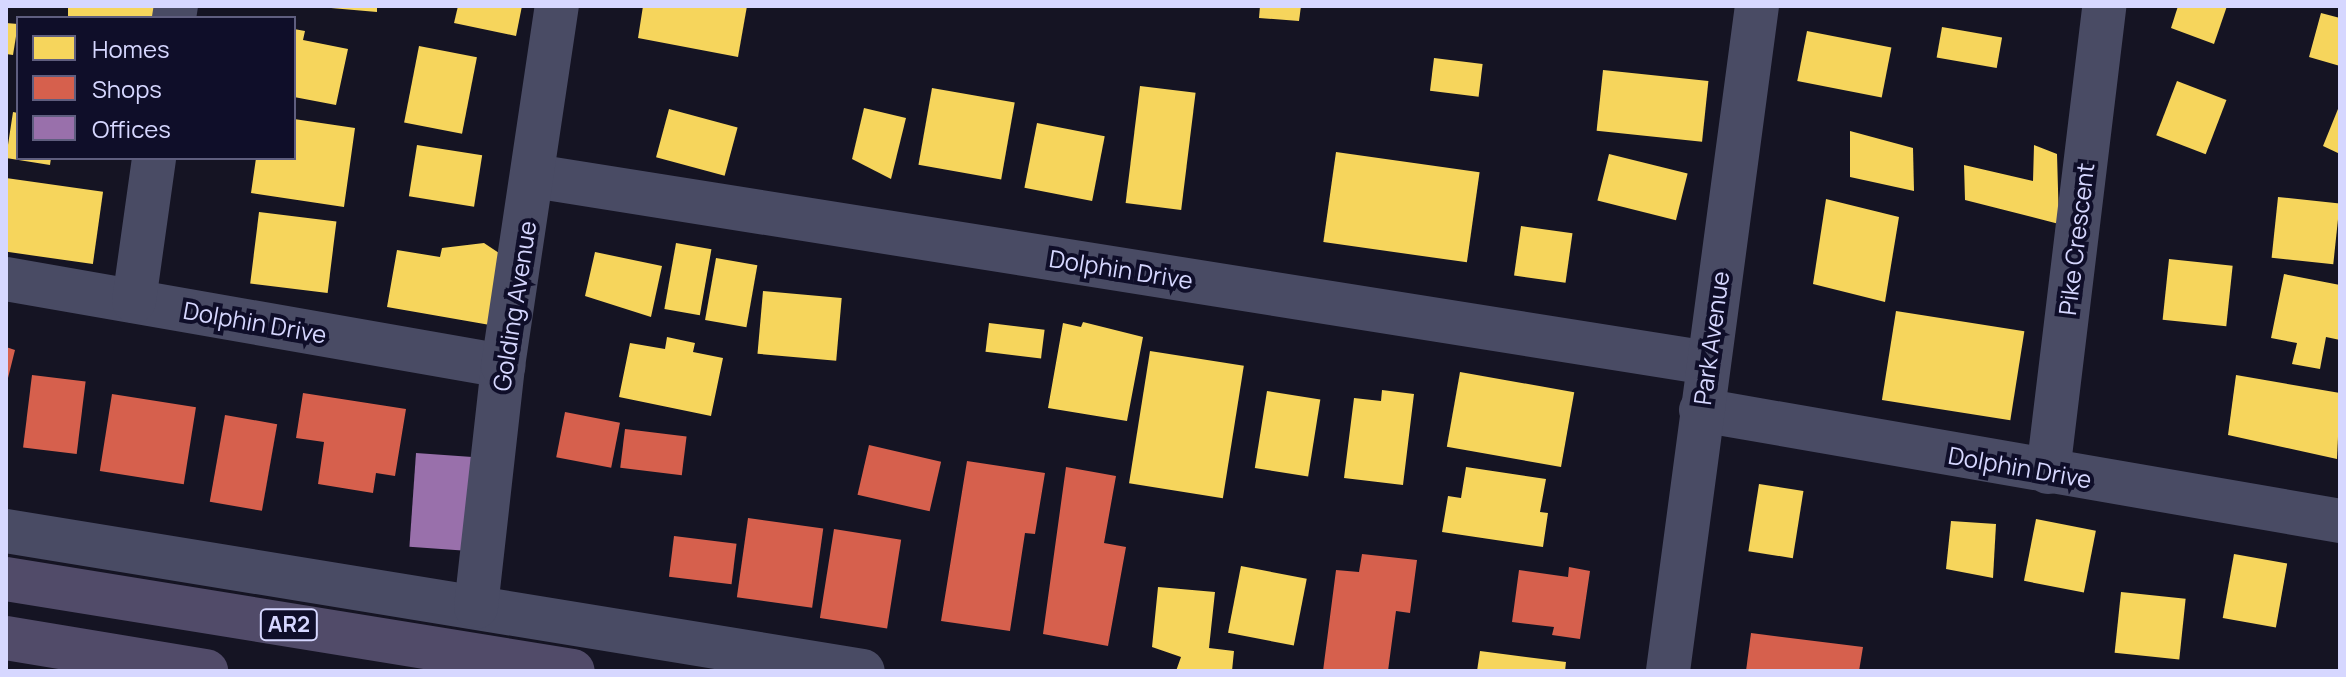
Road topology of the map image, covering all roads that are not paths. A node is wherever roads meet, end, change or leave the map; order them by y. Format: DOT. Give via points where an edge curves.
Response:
graph roads {
  1 [pos="557,6"];
  2 [pos="1757,6"];
  3 [pos="2104,6"];
  4 [pos="154,160"];
  5 [pos="534,176"];
  6 [pos="6,279"];
  7 [pos="134,301"];
  8 [pos="1708,363"];
  9 [pos="503,366"];
  10 [pos="1701,410"];
  11 [pos="2048,472"];
  12 [pos="2340,521"];
  13 [pos="6,531"];
  14 [pos="6,579"];
  15 [pos="476,607"];
  16 [pos="6,638"];
  17 [pos="206,671"];
  18 [pos="573,671"];
  19 [pos="863,671"];
  20 [pos="1668,671"];
  1 -- 5 [label="street, Golding Avenue"];
  2 -- 8 [label="street, Park Avenue"];
  3 -- 11 [label="street, Pike Crescent"];
  4 -- 7 [label="street"];
  5 -- 8 [label="street, Dolphin Drive"];
  5 -- 9 [label="street, Golding Avenue"];
  6 -- 7 [label="street, Dolphin Drive"];
  7 -- 9 [label="street, Dolphin Drive"];
  8 -- 10 [label="street, Park Avenue"];
  9 -- 15 [label="street, Golding Avenue"];
  10 -- 11 [label="street, Dolphin Drive"];
  10 -- 20 [label="street, Park Avenue"];
  11 -- 12 [label="street, Dolphin Drive"];
  13 -- 15 [label="street"];
  14 -- 18 [label="main road, AR2"];
  15 -- 19 [label="street"];
  16 -- 17 [label="main road"];
}
